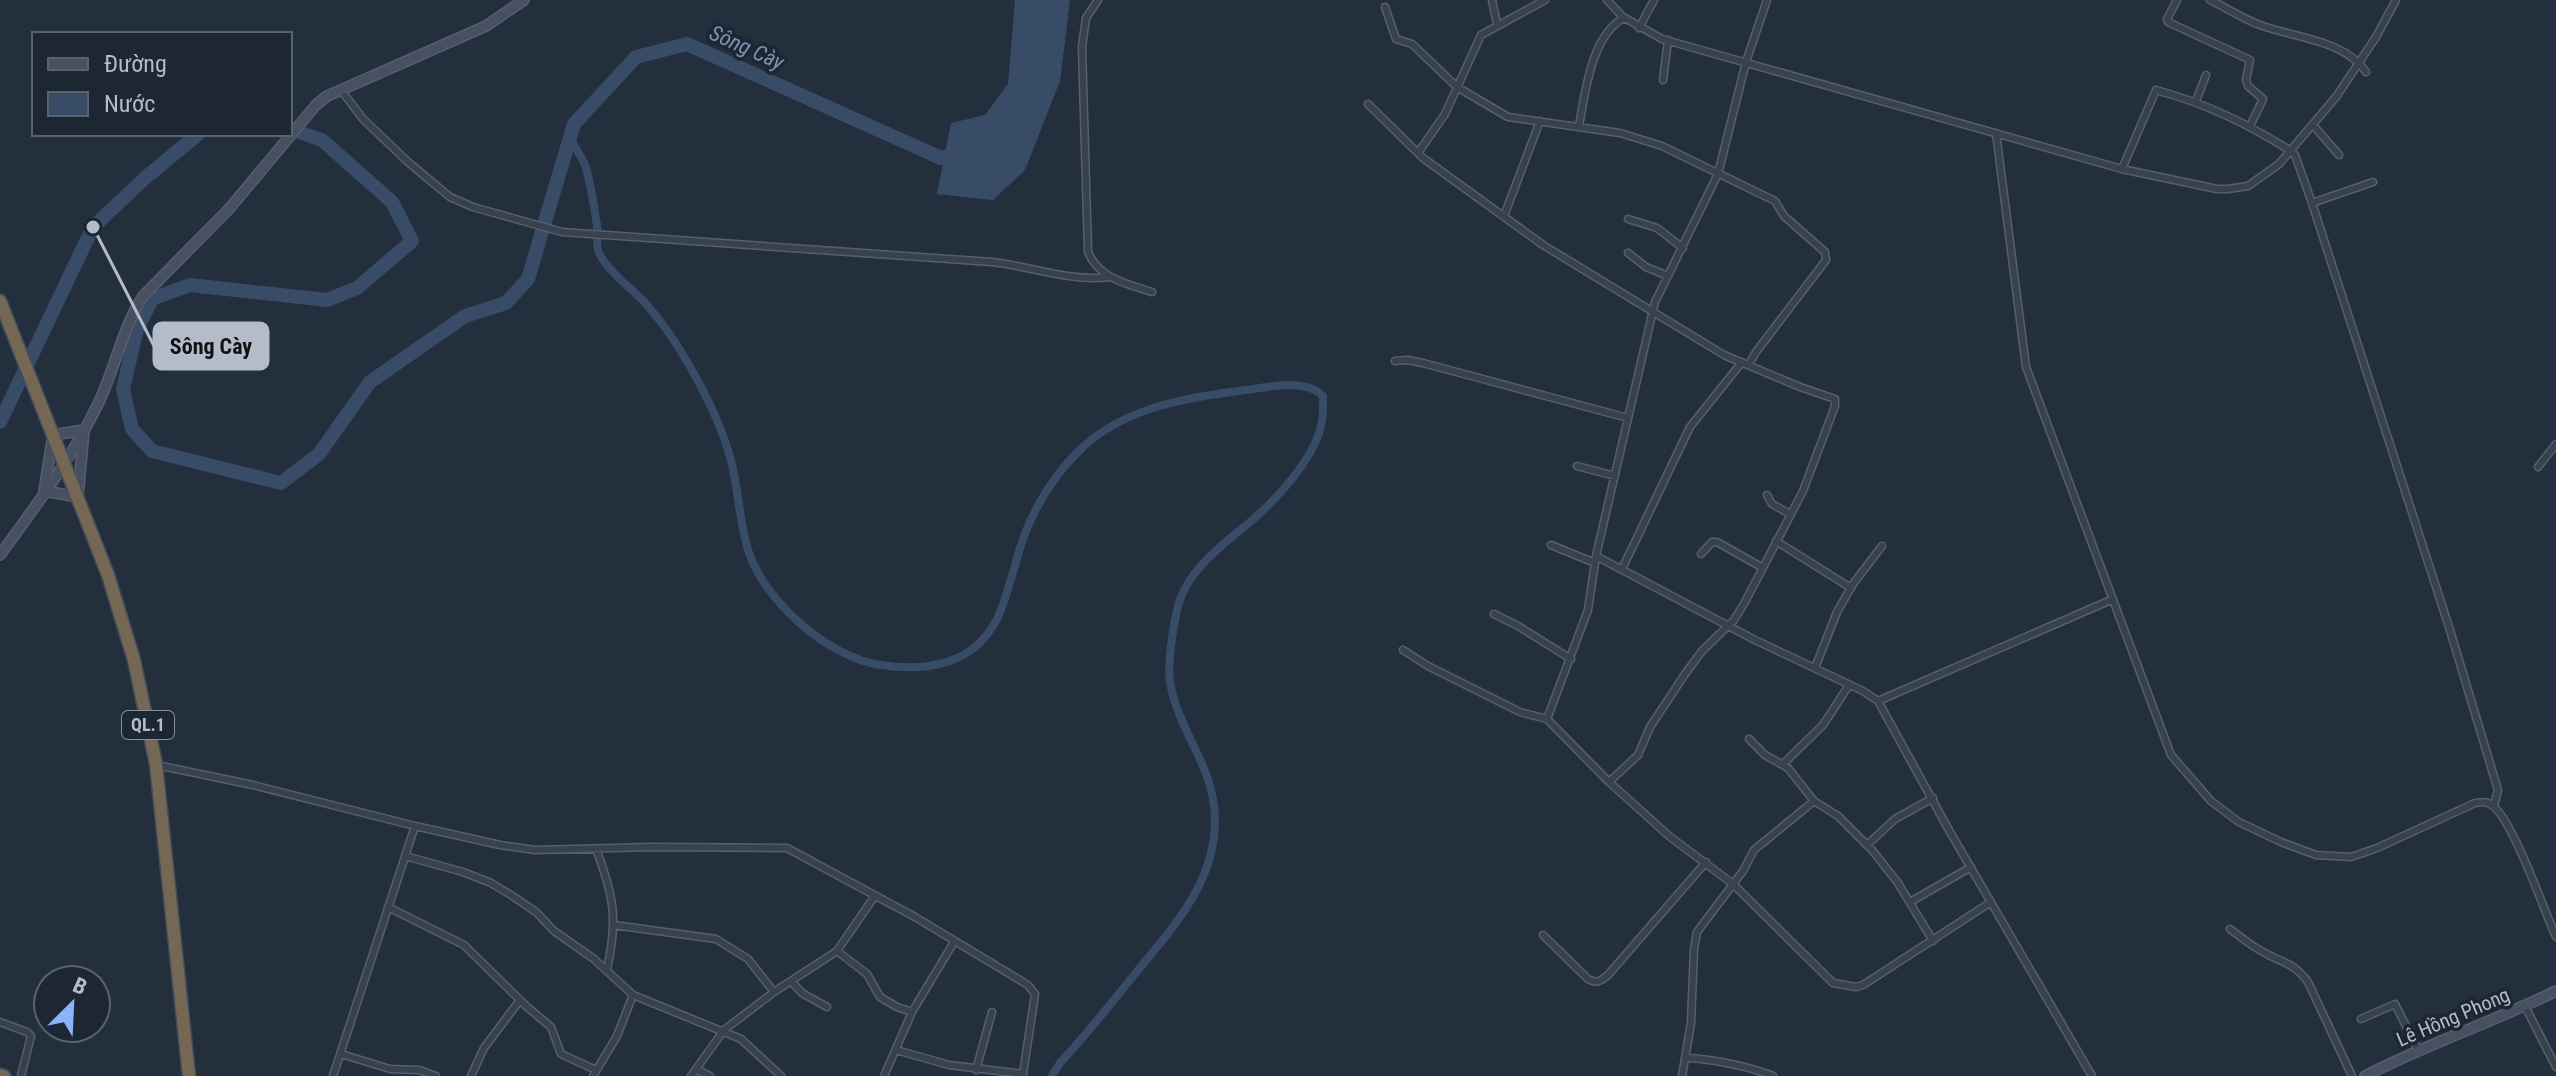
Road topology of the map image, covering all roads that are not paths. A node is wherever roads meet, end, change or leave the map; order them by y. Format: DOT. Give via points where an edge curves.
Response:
graph roads {
  1 [pos="524,0"];
  2 [pos="1098,0"];
  3 [pos="1492,0"];
  4 [pos="1545,0"];
  5 [pos="1607,0"];
  6 [pos="1654,0"];
  7 [pos="1767,0"];
  8 [pos="2177,0"];
  9 [pos="2210,0"];
  10 [pos="2396,0"];
  11 [pos="1385,7"];
  12 [pos="1624,18"];
  13 [pos="1497,24"];
  14 [pos="1639,28"];
  15 [pos="1668,40"];
  16 [pos="2359,61"];
  17 [pos="1746,62"];
  18 [pos="2366,72"];
  19 [pos="2206,75"];
  20 [pos="1663,80"];
  21 [pos="1457,87"];
  22 [pos="341,90"];
  23 [pos="2196,101"];
  24 [pos="1368,104"];
  25 [pos="1540,121"];
  26 [pos="2313,125"];
  27 [pos="1579,126"];
  28 [pos="2250,126"];
  29 [pos="1996,133"];
  30 [pos="292,135"];
  31 [pos="291,136"];
  32 [pos="2291,151"];
  33 [pos="1418,153"];
  34 [pos="2339,155"];
  35 [pos="2122,169"];
  36 [pos="1718,174"];
  37 [pos="2373,182"];
  38 [pos="2312,203"];
  39 [pos="1504,216"];
  40 [pos="1628,219"];
  41 [pos="1683,248"];
  42 [pos="1628,253"];
  43 [pos="1668,276"];
  44 [pos="1109,277"];
  45 [pos="1152,292"];
  46 [pos="0,301"];
  47 [pos="1652,313"];
  48 [pos="1395,361"];
  49 [pos="1745,363"];
  50 [pos="1628,418"];
  51 [pos="84,430"];
  52 [pos="53,435"];
  53 [pos="2556,444"];
  54 [pos="64,462"];
  55 [pos="1577,466"];
  56 [pos="2538,467"];
  57 [pos="1615,476"];
  58 [pos="44,491"];
  59 [pos="1767,495"];
  60 [pos="78,497"];
  61 [pos="1790,514"];
  62 [pos="1776,541"];
  63 [pos="1551,545"];
  64 [pos="1882,546"];
  65 [pos="1701,554"];
  66 [pos="0,555"];
  67 [pos="1596,560"];
  68 [pos="1763,568"];
  69 [pos="1622,569"];
  70 [pos="1851,588"];
  71 [pos="2111,600"];
  72 [pos="1494,614"];
  73 [pos="1728,626"];
  74 [pos="1403,650"];
  75 [pos="1571,659"];
  76 [pos="1815,668"];
  77 [pos="1849,685"];
  78 [pos="1878,701"];
  79 [pos="1547,719"];
  80 [pos="1749,739"];
  81 [pos="156,764"];
  82 [pos="1783,764"];
  83 [pos="1609,782"];
  84 [pos="1933,798"];
  85 [pos="1814,801"];
  86 [pos="2494,806"];
  87 [pos="415,826"];
  88 [pos="1867,845"];
  89 [pos="596,849"];
  90 [pos="405,856"];
  91 [pos="1706,862"];
  92 [pos="1971,867"];
  93 [pos="1733,884"];
  94 [pos="874,897"];
  95 [pos="1910,902"];
  96 [pos="1991,902"];
  97 [pos="388,907"];
  98 [pos="614,925"];
  99 [pos="2230,929"];
  100 [pos="1543,935"];
  101 [pos="2556,937"];
  102 [pos="1933,941"];
  103 [pos="954,942"];
  104 [pos="837,951"];
  105 [pos="607,970"];
  106 [pos="791,981"];
  107 [pos="2556,991"];
  108 [pos="774,992"];
  109 [pos="633,995"];
  110 [pos="520,1000"];
  111 [pos="2525,1006"];
  112 [pos="827,1007"];
  113 [pos="912,1012"];
  114 [pos="992,1012"];
  115 [pos="2361,1019"];
  116 [pos="0,1022"];
  117 [pos="724,1030"];
  118 [pos="896,1050"];
  119 [pos="2418,1050"];
  120 [pos="341,1054"];
  121 [pos="1685,1058"];
  122 [pos="385,1067"];
  123 [pos="2556,1067"];
  124 [pos="696,1069"];
  125 [pos="976,1070"];
  126 [pos="594,1073"];
  127 [pos="1022,1075"];
  128 [pos="21,1076"];
  129 [pos="189,1076"];
  130 [pos="333,1076"];
  131 [pos="383,1076"];
  132 [pos="436,1076"];
  133 [pos="471,1076"];
  134 [pos="691,1076"];
  135 [pos="710,1076"];
  136 [pos="781,1076"];
  137 [pos="884,1076"];
  138 [pos="1682,1076"];
  139 [pos="1773,1076"];
  140 [pos="2092,1076"];
  141 [pos="2352,1076"];
  142 [pos="2365,1076"];
  1 -- 22 [label="street" via="486,26"];
  2 -- 44 [label="street" via="1086,18 1082,47 1087,245 1092,261"];
  3 -- 13 [label="street"];
  4 -- 13 [label="street"];
  5 -- 12 [label="street"];
  6 -- 14 [label="street"];
  7 -- 17 [label="street"];
  8 -- 28 [label="street" via="2168,22 2250,60 2246,80 2263,99"];
  9 -- 16 [label="street" via="2258,25 2341,50"];
  10 -- 16 [label="street"];
  11 -- 21 [label="street" via="1396,39 1412,44"];
  12 -- 14 [label="street"];
  12 -- 27 [label="street" via="1609,30 1593,64"];
  13 -- 21 [label="street" via="1479,39"];
  14 -- 15 [label="street"];
  15 -- 17 [label="street"];
  15 -- 20 [label="street"];
  16 -- 18 [label="street"];
  16 -- 26 [label="street"];
  17 -- 29 [label="street"];
  17 -- 36 [label="street"];
  19 -- 23 [label="street"];
  21 -- 25 [label="street" via="1508,117"];
  21 -- 33 [label="street"];
  22 -- 30 [label="street" via="321,100"];
  22 -- 44 [label="street" via="363,119 444,192 473,207 562,232 992,262 1088,279"];
  23 -- 28 [label="street"];
  23 -- 35 [label="street" via="2156,90"];
  24 -- 33 [label="street"];
  25 -- 27 [label="street"];
  25 -- 39 [label="street"];
  26 -- 32 [label="street"];
  26 -- 34 [label="street"];
  27 -- 36 [label="street" via="1662,146"];
  28 -- 32 [label="street"];
  29 -- 35 [label="street"];
  29 -- 71 [label="street" via="2026,367"];
  31 -- 51 [label="street" via="209,231 143,296"];
  32 -- 35 [label="street" via="2263,178 2238,188 2217,189"];
  32 -- 38 [label="street"];
  33 -- 39 [label="street"];
  36 -- 41 [label="street"];
  36 -- 49 [label="street" via="1771,197 1827,255"];
  37 -- 38 [label="street"];
  38 -- 86 [label="street" via="2449,627 2498,790"];
  39 -- 47 [label="street"];
  40 -- 41 [label="street" via="1657,228"];
  41 -- 43 [label="street"];
  42 -- 43 [label="street"];
  43 -- 47 [label="street"];
  44 -- 45 [label="street"];
  46 -- 52 [label="highway, QL.1"];
  47 -- 49 [label="street"];
  47 -- 50 [label="street"];
  48 -- 50 [label="street" via="1423,363"];
  49 -- 61 [label="street" via="1835,399 1814,466"];
  49 -- 69 [label="street" via="1690,427"];
  50 -- 57 [label="street"];
  51 -- 52 [label="street"];
  51 -- 54 [label="street"];
  51 -- 60 [label="street"];
  52 -- 54 [label="highway, QL.1"];
  52 -- 58 [label="street"];
  53 -- 56 [label="street"];
  54 -- 58 [label="street"];
  54 -- 60 [label="highway, QL.1"];
  55 -- 57 [label="street"];
  57 -- 67 [label="street"];
  58 -- 60 [label="street"];
  58 -- 66 [label="street"];
  59 -- 61 [label="street"];
  60 -- 81 [label="highway, QL.1" via="134,660"];
  61 -- 62 [label="street"];
  62 -- 68 [label="street"];
  62 -- 70 [label="street"];
  63 -- 67 [label="street"];
  64 -- 70 [label="street"];
  65 -- 68 [label="street" via="1717,542"];
  67 -- 69 [label="street"];
  67 -- 75 [label="street" via="1588,610"];
  68 -- 73 [label="street"];
  69 -- 73 [label="street"];
  70 -- 76 [label="street"];
  71 -- 78 [label="street"];
  71 -- 86 [label="street" via="2171,755 2211,801 2239,822 2316,855 2351,857 2475,803"];
  72 -- 75 [label="street"];
  73 -- 76 [label="street"];
  73 -- 83 [label="street" via="1685,674 1638,755"];
  74 -- 79 [label="street" via="1520,712"];
  75 -- 79 [label="street"];
  76 -- 77 [label="street"];
  77 -- 78 [label="street"];
  77 -- 82 [label="street" via="1823,725"];
  78 -- 84 [label="street"];
  79 -- 83 [label="street"];
  80 -- 82 [label="street"];
  81 -- 87 [label="street"];
  81 -- 129 [label="highway, QL.1"];
  82 -- 85 [label="street"];
  83 -- 91 [label="street"];
  84 -- 88 [label="street" via="1900,815"];
  84 -- 92 [label="street"];
  85 -- 88 [label="street"];
  85 -- 93 [label="street" via="1757,846"];
  86 -- 101 [label="street" via="2509,827"];
  87 -- 89 [label="street" via="519,849"];
  87 -- 90 [label="street"];
  88 -- 95 [label="street"];
  89 -- 94 [label="street" via="783,847"];
  89 -- 98 [label="street" via="610,883"];
  90 -- 97 [label="street"];
  90 -- 105 [label="street" via="499,888"];
  91 -- 93 [label="street"];
  91 -- 100 [label="street" via="1603,979 1588,979"];
  92 -- 95 [label="street"];
  92 -- 96 [label="street"];
  93 -- 102 [label="street" via="1820,972 1843,986 1863,985"];
  93 -- 121 [label="street" via="1695,936"];
  94 -- 103 [label="street"];
  94 -- 104 [label="street"];
  95 -- 102 [label="street"];
  96 -- 102 [label="street"];
  96 -- 140 [label="street"];
  97 -- 110 [label="street" via="464,945"];
  97 -- 120 [label="street"];
  98 -- 105 [label="street"];
  98 -- 108 [label="street" via="716,939 748,959"];
  99 -- 141 [label="street" via="2300,972"];
  103 -- 113 [label="street"];
  103 -- 127 [label="street" via="1035,994"];
  104 -- 106 [label="street"];
  104 -- 113 [label="street" via="867,974 880,997"];
  105 -- 109 [label="street"];
  106 -- 108 [label="street"];
  106 -- 112 [label="street"];
  107 -- 111 [label="street, Lê Hồng Phong"];
  108 -- 117 [label="street"];
  109 -- 117 [label="street"];
  109 -- 126 [label="street" via="617,1036"];
  110 -- 126 [label="street" via="551,1027 561,1054"];
  110 -- 133 [label="street" via="484,1048"];
  111 -- 119 [label="street, Lê Hồng Phong"];
  111 -- 123 [label="street"];
  113 -- 118 [label="street"];
  114 -- 125 [label="street"];
  115 -- 119 [label="street" via="2395,1004"];
  116 -- 128 [label="street" via="31,1036"];
  117 -- 124 [label="street"];
  117 -- 136 [label="street" via="747,1043"];
  118 -- 125 [label="street"];
  118 -- 137 [label="street"];
  119 -- 142 [label="street, Lê Hồng Phong"];
  120 -- 122 [label="street"];
  120 -- 130 [label="street"];
  121 -- 138 [label="street"];
  121 -- 139 [label="street"];
  122 -- 131 [label="street"];
  122 -- 132 [label="street"];
  124 -- 134 [label="street"];
  124 -- 135 [label="street"];
  125 -- 127 [label="street"];
}
